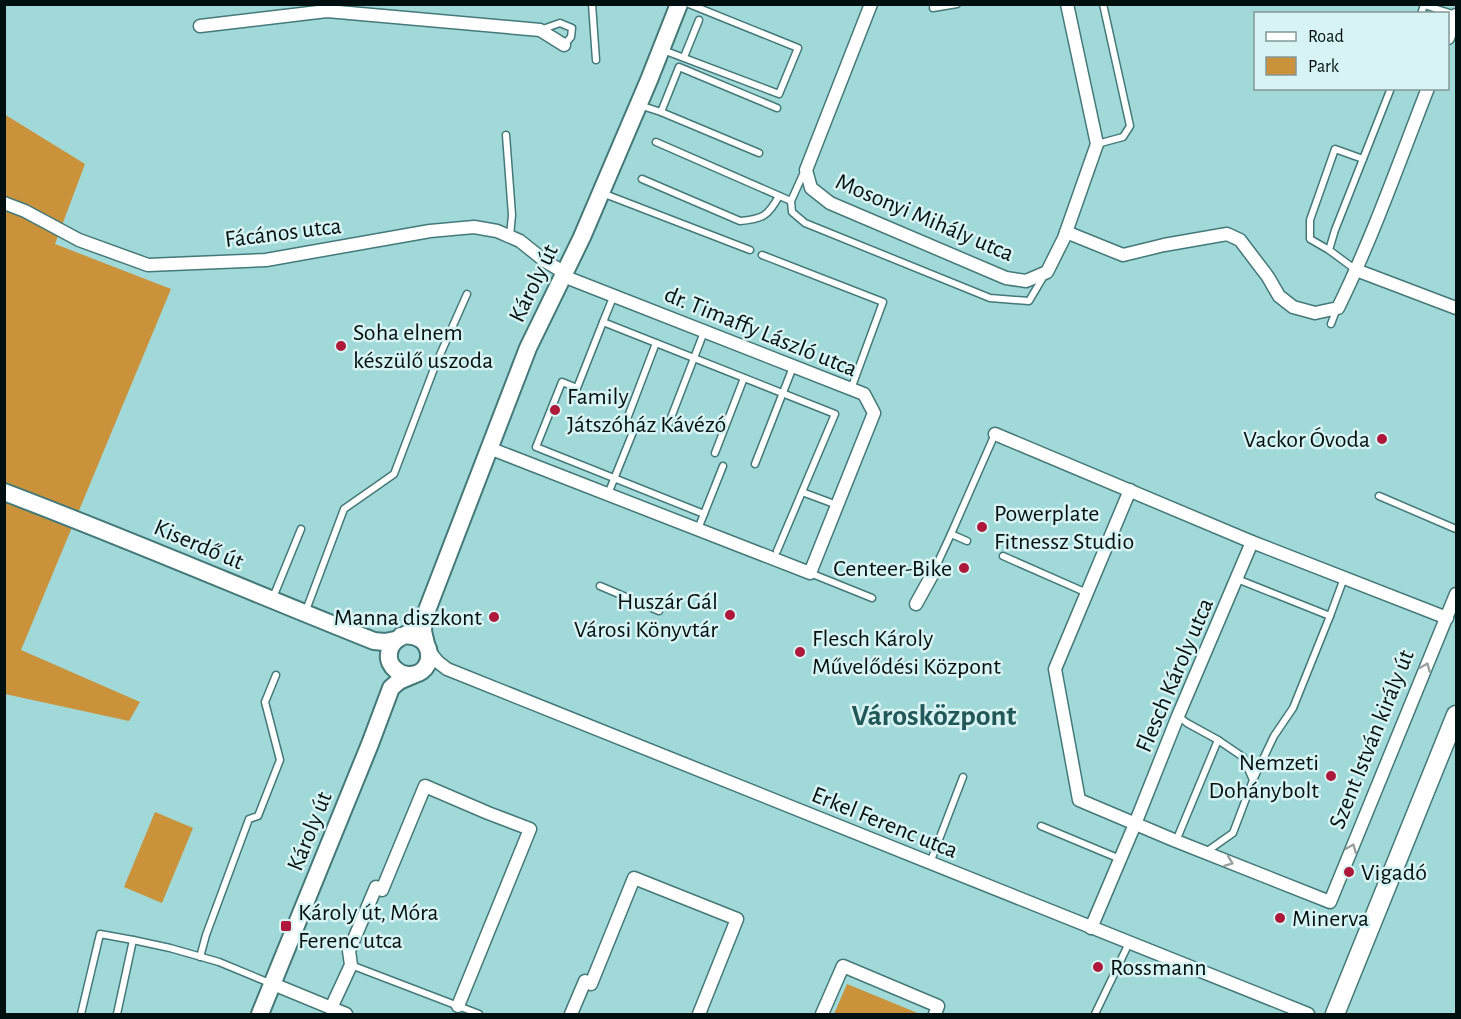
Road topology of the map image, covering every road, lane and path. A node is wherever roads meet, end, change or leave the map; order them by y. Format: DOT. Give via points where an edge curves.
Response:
graph roads {
  1 [pos="592,4"];
  2 [pos="679,4"];
  3 [pos="689,4"];
  4 [pos="872,4"];
  5 [pos="957,4"];
  6 [pos="1066,4"];
  7 [pos="1103,4"];
  8 [pos="327,8"];
  9 [pos="933,8"];
  10 [pos="1422,12"];
  11 [pos="1446,12"];
  12 [pos="1456,15"];
  13 [pos="699,20"];
  14 [pos="200,26"];
  15 [pos="540,30"];
  16 [pos="1449,35"];
  17 [pos="564,45"];
  18 [pos="661,49"];
  19 [pos="684,57"];
  20 [pos="596,60"];
  21 [pos="1390,90"];
  22 [pos="1427,90"];
  23 [pos="638,105"];
  24 [pos="777,108"];
  25 [pos="661,112"];
  26 [pos="506,135"];
  27 [pos="656,142"];
  28 [pos="1096,144"];
  29 [pos="759,153"];
  30 [pos="1363,159"];
  31 [pos="806,170"];
  32 [pos="642,179"];
  33 [pos="601,192"];
  34 [pos="780,196"];
  35 [pos="791,201"];
  36 [pos="4,203"];
  37 [pos="1066,232"];
  38 [pos="510,236"];
  39 [pos="750,250"];
  40 [pos="1329,250"];
  41 [pos="762,255"];
  42 [pos="1356,270"];
  43 [pos="1047,272"];
  44 [pos="564,274"];
  45 [pos="467,294"];
  46 [pos="614,295"];
  47 [pos="1338,308"];
  48 [pos="1456,308"];
  49 [pos="603,322"];
  50 [pos="1331,324"];
  51 [pos="704,331"];
  52 [pos="656,343"];
  53 [pos="694,358"];
  54 [pos="793,366"];
  55 [pos="744,378"];
  56 [pos="851,389"];
  57 [pos="783,393"];
  58 [pos="627,419"];
  59 [pos="635,427"];
  60 [pos="667,428"];
  61 [pos="995,434"];
  62 [pos="489,448"];
  63 [pos="715,453"];
  64 [pos="755,464"];
  65 [pos="723,466"];
  66 [pos="615,478"];
  67 [pos="1130,490"];
  68 [pos="4,492"];
  69 [pos="802,492"];
  70 [pos="608,494"];
  71 [pos="1379,496"];
  72 [pos="837,505"];
  73 [pos="704,514"];
  74 [pos="301,529"];
  75 [pos="1456,529"];
  76 [pos="698,530"];
  77 [pos="951,534"];
  78 [pos="967,541"];
  79 [pos="1252,542"];
  80 [pos="777,551"];
  81 [pos="1003,556"];
  82 [pos="810,573"];
  83 [pos="932,575"];
  84 [pos="1344,578"];
  85 [pos="1236,579"];
  86 [pos="600,586"];
  87 [pos="1087,593"];
  88 [pos="1456,594"];
  89 [pos="872,598"];
  90 [pos="271,600"];
  91 [pos="916,604"];
  92 [pos="659,611"];
  93 [pos="304,613"];
  94 [pos="1330,616"];
  95 [pos="424,618"];
  96 [pos="1446,618"];
  97 [pos="398,638"];
  98 [pos="374,641"];
  99 [pos="428,648"];
  100 [pos="390,662"];
  101 [pos="447,669"];
  102 [pos="416,674"];
  103 [pos="276,675"];
  104 [pos="391,688"];
  105 [pos="1456,715"];
  106 [pos="1178,716"];
  107 [pos="1218,740"];
  108 [pos="963,777"];
  109 [pos="1253,780"];
  110 [pos="1136,824"];
  111 [pos="1041,826"];
  112 [pos="1176,841"];
  113 [pos="1206,853"];
  114 [pos="1120,859"];
  115 [pos="930,862"];
  116 [pos="1091,928"];
  117 [pos="133,940"];
  118 [pos="1129,943"];
  119 [pos="200,957"];
  120 [pos="351,964"];
  121 [pos="273,984"];
  122 [pos="458,1006"];
  123 [pos="331,1008"];
  124 [pos="81,1014"];
  125 [pos="117,1014"];
  126 [pos="260,1014"];
  127 [pos="346,1014"];
  128 [pos="479,1014"];
  129 [pos="571,1014"];
  130 [pos="699,1014"];
  131 [pos="822,1014"];
  132 [pos="934,1014"];
  133 [pos="1095,1014"];
  134 [pos="1308,1014"];
  135 [pos="1335,1014"];
  1 -- 20 [label="lane"];
  2 -- 18 [label="street, Károly út"];
  3 -- 19 [label="lane" via="798,48 779,94"];
  4 -- 31 [label="street, Mosonyi Mihály utca"];
  5 -- 9 [label="lane"];
  6 -- 28 [label="street"];
  7 -- 28 [label="lane" via="1130,126 1123,137"];
  8 -- 14 [label="street"];
  8 -- 15 [label="street"];
  10 -- 11 [label="lane" via="1424,5"];
  12 -- 16 [label="street"];
  13 -- 19 [label="lane"];
  15 -- 17 [label="street"];
  15 -- 17 [label="lane" via="560,23 572,28"];
  18 -- 19 [label="lane"];
  18 -- 23 [label="street, Károly út"];
  21 -- 30 [label="lane"];
  22 -- 42 [label="street"];
  23 -- 25 [label="lane"];
  23 -- 33 [label="street, Károly út"];
  24 -- 25 [label="lane" via="679,67"];
  25 -- 29 [label="lane"];
  26 -- 38 [label="lane"];
  27 -- 34 [label="lane"];
  28 -- 37 [label="street"];
  30 -- 40 [label="lane"];
  30 -- 40 [label="lane" via="1335,149 1310,220 1310,238"];
  31 -- 35 [label="lane"];
  31 -- 43 [label="street, Mosonyi Mihály utca" via="811,188 830,203 1006,278 1026,281"];
  32 -- 34 [label="lane" via="740,221 756,220 771,211"];
  33 -- 39 [label="lane"];
  33 -- 44 [label="street, Károly út"];
  34 -- 35 [label="lane"];
  35 -- 43 [label="lane" via="792,212 806,224 990,298 1029,301"];
  36 -- 38 [label="street, Fácános utca" via="79,240 148,265 266,260 474,227"];
  37 -- 43 [label="street"];
  37 -- 47 [label="street" via="1123,255 1227,234 1240,240 1280,296 1293,307 1315,314"];
  38 -- 44 [label="street, Fácános utca"];
  40 -- 42 [label="lane"];
  41 -- 56 [label="lane" via="883,302"];
  42 -- 47 [label="street"];
  42 -- 48 [label="street"];
  44 -- 46 [label="street, dr. Timaffy László utca"];
  44 -- 62 [label="street, Károly út" via="528,348"];
  45 -- 93 [label="lane" via="394,474 345,509"];
  46 -- 49 [label="lane"];
  46 -- 51 [label="street, dr. Timaffy László utca"];
  47 -- 50 [label="lane"];
  49 -- 52 [label="lane"];
  49 -- 66 [label="lane" via="577,388 562,382 536,447"];
  51 -- 53 [label="lane"];
  51 -- 54 [label="street, dr. Timaffy László utca"];
  52 -- 53 [label="lane"];
  52 -- 58 [label="lane"];
  53 -- 55 [label="lane"];
  53 -- 60 [label="lane"];
  54 -- 56 [label="street, dr. Timaffy László utca"];
  54 -- 57 [label="lane"];
  55 -- 57 [label="lane"];
  55 -- 63 [label="lane"];
  56 -- 72 [label="street, dr. Timaffy László utca" via="864,394 874,413"];
  57 -- 64 [label="lane"];
  57 -- 69 [label="lane" via="835,414"];
  59 -- 66 [label="lane"];
  61 -- 67 [label="street"];
  61 -- 77 [label="lane"];
  62 -- 70 [label="street"];
  62 -- 95 [label="street, Károly út"];
  65 -- 73 [label="lane"];
  66 -- 70 [label="lane"];
  66 -- 73 [label="lane"];
  67 -- 79 [label="street"];
  67 -- 87 [label="street"];
  68 -- 90 [label="street, Kiserdő út"];
  69 -- 72 [label="lane"];
  69 -- 80 [label="lane"];
  70 -- 76 [label="street"];
  71 -- 75 [label="lane"];
  72 -- 82 [label="street, dr. Timaffy László utca"];
  73 -- 76 [label="lane"];
  74 -- 90 [label="lane"];
  76 -- 82 [label="street"];
  77 -- 78 [label="lane"];
  77 -- 83 [label="lane"];
  79 -- 84 [label="street"];
  79 -- 85 [label="street, Flesch Károly utca"];
  81 -- 87 [label="lane"];
  82 -- 89 [label="lane"];
  83 -- 91 [label="street"];
  84 -- 94 [label="lane"];
  84 -- 96 [label="street"];
  85 -- 94 [label="lane"];
  85 -- 106 [label="street, Flesch Károly utca"];
  86 -- 92 [label="lane"];
  87 -- 110 [label="street" via="1055,669 1079,800"];
  88 -- 96 [label="street, Szent István király út"];
  90 -- 93 [label="street, Kiserdő út"];
  93 -- 98 [label="street, Kiserdő út"];
  94 -- 109 [label="lane" via="1293,708 1274,736"];
  95 -- 97 [label="street" via="415,629"];
  95 -- 99 [label="street, Károly út"];
  113 -- 96 [label="street, Szent István király út, one-way" via="1330,902"];
  97 -- 98 [label="street, Kiserdő út"];
  97 -- 99 [label="street" via="415,636"];
  97 -- 100 [label="street" via="391,645"];
  98 -- 100 [label="street, Kiserdő út"];
  99 -- 101 [label="street, Erkel Ferenc utca"];
  99 -- 102 [label="street" via="427,664"];
  100 -- 102 [label="street" via="400,674"];
  100 -- 104 [label="street"];
  101 -- 102 [label="street, Erkel Ferenc utca" via="432,668"];
  101 -- 115 [label="street, Erkel Ferenc utca"];
  102 -- 104 [label="street"];
  103 -- 119 [label="lane" via="265,702 280,760 258,816 249,819"];
  104 -- 121 [label="street, Károly út"];
  105 -- 135 [label="main road"];
  106 -- 107 [label="lane"];
  106 -- 110 [label="street, Flesch Károly utca"];
  107 -- 109 [label="lane" via="1243,757"];
  107 -- 112 [label="lane"];
  108 -- 115 [label="lane"];
  109 -- 113 [label="lane" via="1233,832"];
  110 -- 112 [label="street"];
  110 -- 114 [label="street, Flesch Károly utca"];
  111 -- 114 [label="lane"];
  112 -- 113 [label="street"];
  114 -- 116 [label="street, Flesch Károly utca"];
  115 -- 116 [label="street, Erkel Ferenc utca"];
  116 -- 118 [label="street, Erkel Ferenc utca"];
  117 -- 119 [label="lane"];
  117 -- 124 [label="lane" via="100,934"];
  117 -- 125 [label="lane"];
  118 -- 133 [label="lane"];
  118 -- 134 [label="street, Erkel Ferenc utca"];
  119 -- 121 [label="lane"];
  120 -- 122 [label="lane"];
  120 -- 122 [label="street" via="349,951 371,898 376,887 382,890 425,786 531,829"];
  120 -- 123 [label="street"];
  121 -- 123 [label="street"];
  121 -- 126 [label="street, Károly út"];
  122 -- 128 [label="lane"];
  123 -- 127 [label="street"];
  129 -- 130 [label="street" via="585,981 591,984 634,878 737,919"];
  131 -- 132 [label="street" via="843,966 938,1006"];
}
